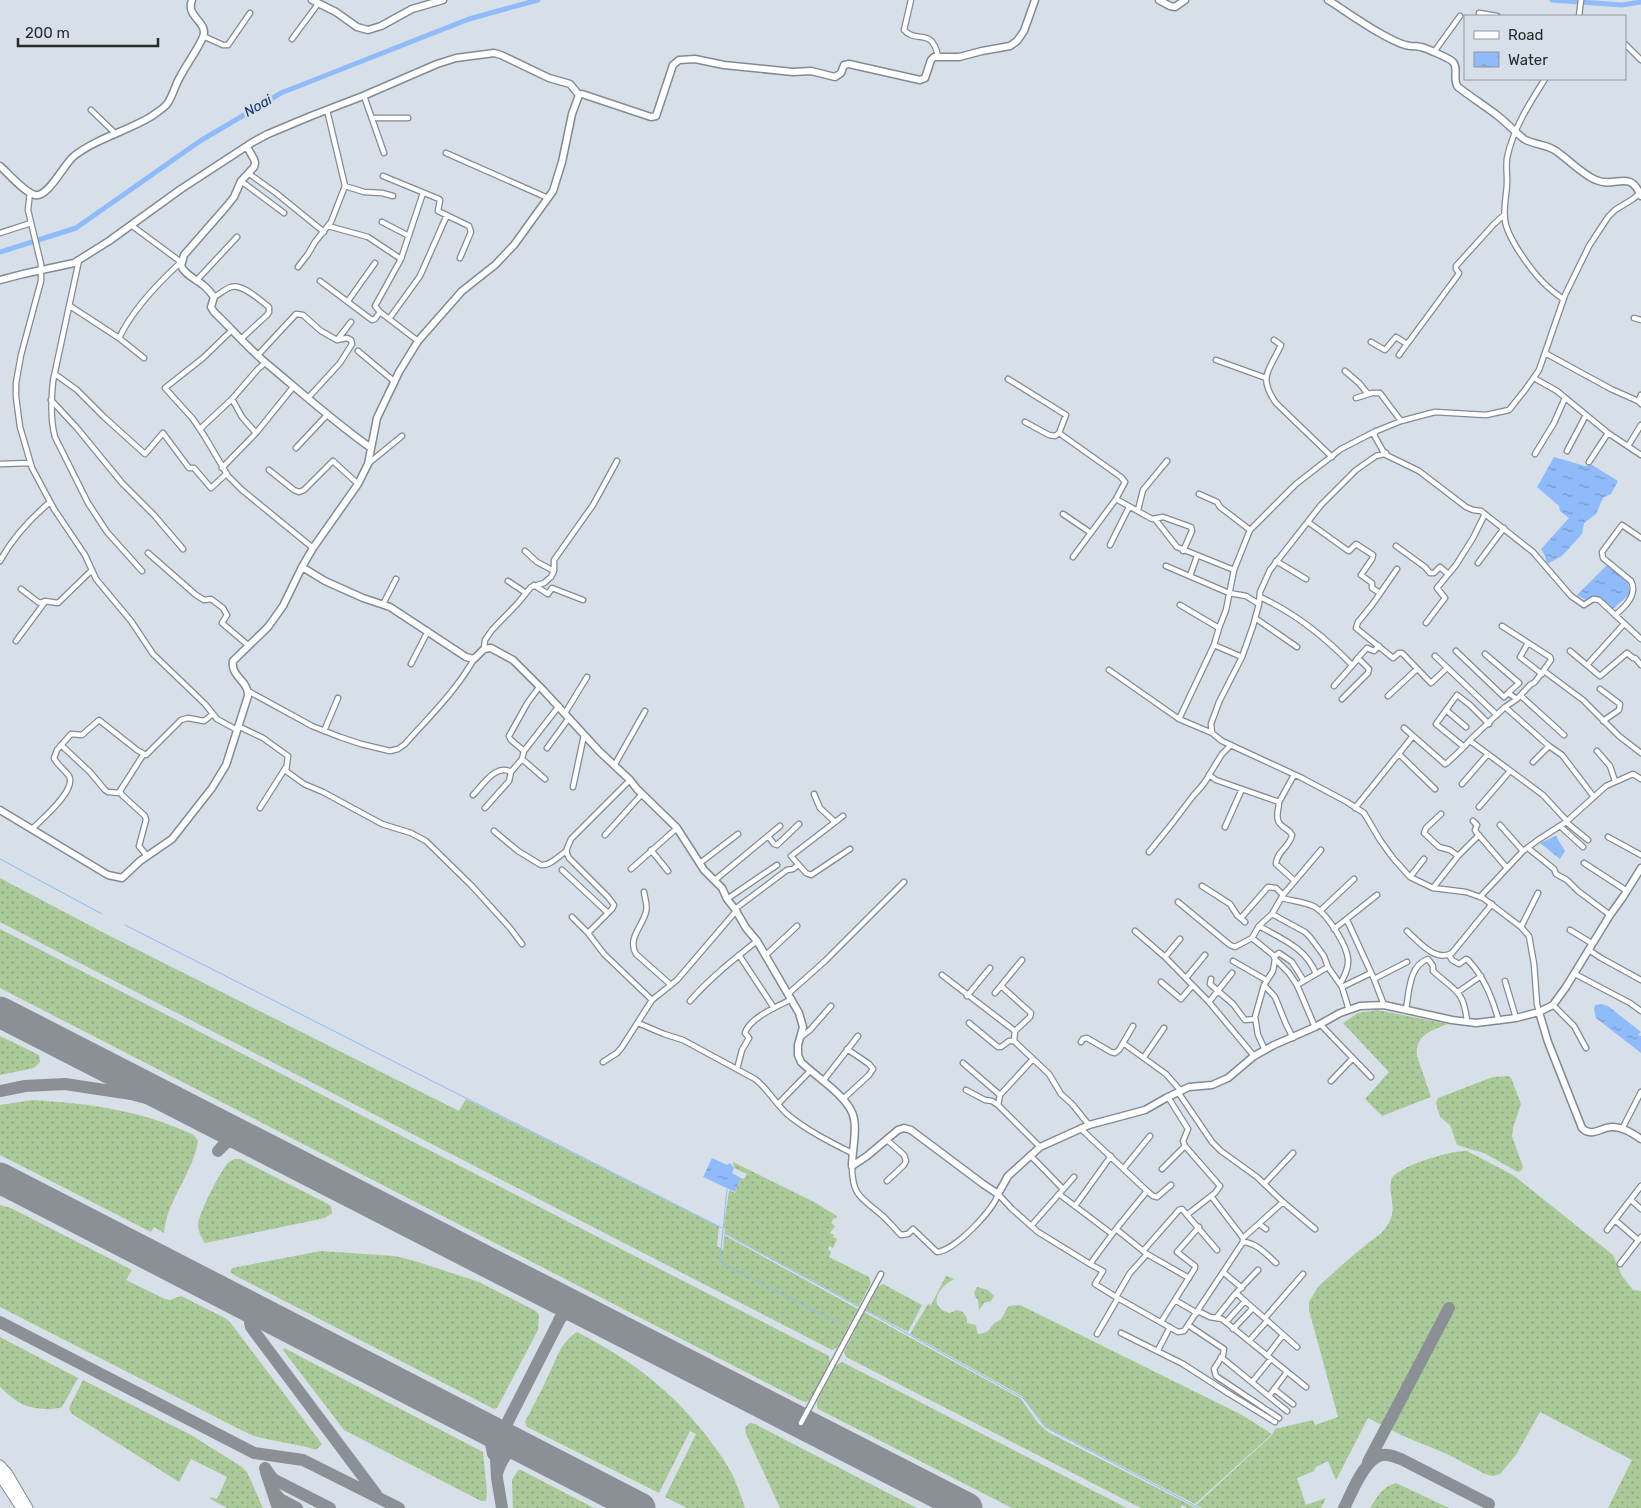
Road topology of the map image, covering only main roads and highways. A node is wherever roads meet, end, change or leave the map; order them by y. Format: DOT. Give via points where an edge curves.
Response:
graph roads {
  1 [pos="0,1465"];
  2 [pos="0,1476"];
  3 [pos="21,1508"];
  4 [pos="28,1508"];
  1 -- 4 [label="highway"];
  2 -- 3 [label="highway"];
}
